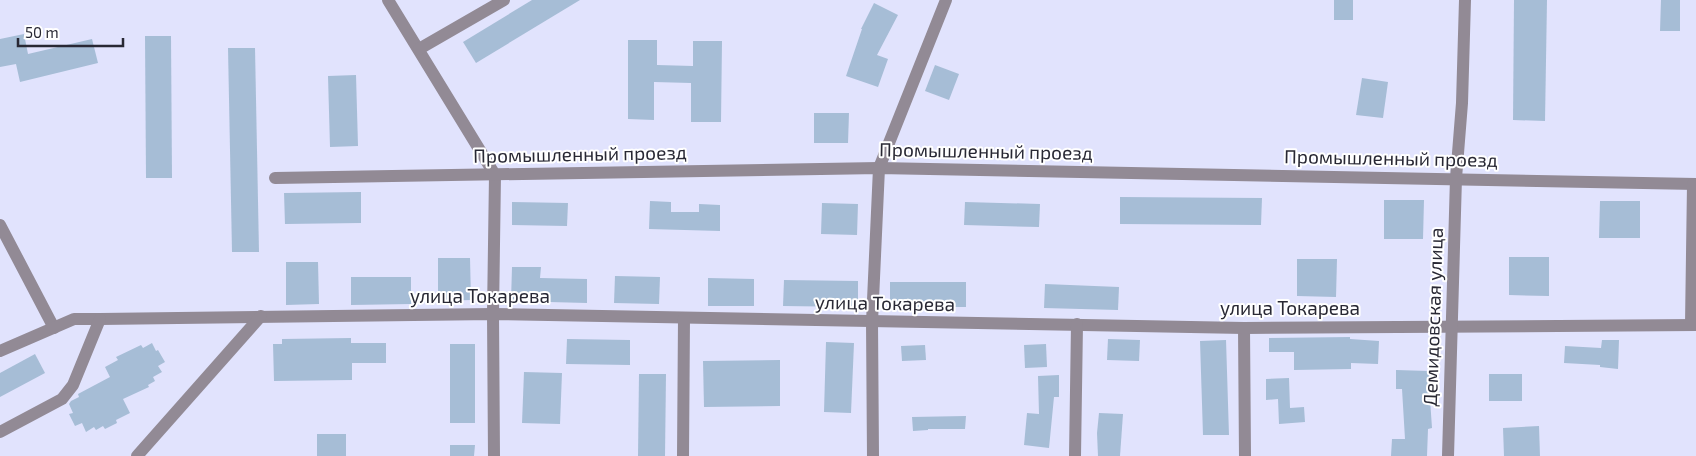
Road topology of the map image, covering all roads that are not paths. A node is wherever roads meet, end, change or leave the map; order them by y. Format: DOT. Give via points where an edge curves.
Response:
graph roads {
  1 [pos="388,0"];
  2 [pos="504,0"];
  3 [pos="946,0"];
  4 [pos="1465,0"];
  5 [pos="419,49"];
  6 [pos="879,168"];
  7 [pos="495,175"];
  8 [pos="275,178"];
  9 [pos="1456,178"];
  10 [pos="1694,184"];
  11 [pos="0,225"];
  12 [pos="493,314"];
  13 [pos="261,316"];
  14 [pos="684,318"];
  15 [pos="100,319"];
  16 [pos="872,322"];
  17 [pos="1077,324"];
  18 [pos="1694,325"];
  19 [pos="1452,326"];
  20 [pos="54,328"];
  21 [pos="1244,328"];
  22 [pos="0,351"];
  23 [pos="0,432"];
  24 [pos="137,456"];
  25 [pos="494,456"];
  26 [pos="684,456"];
  27 [pos="873,456"];
  28 [pos="1075,456"];
  29 [pos="1245,456"];
  30 [pos="1448,456"];
  1 -- 5 [label="street"];
  2 -- 5 [label="street"];
  3 -- 6 [label="street"];
  4 -- 9 [label="street, Демидовская улица"];
  5 -- 7 [label="street"];
  6 -- 7 [label="street, Промышленный проезд"];
  6 -- 9 [label="street, Промышленный проезд"];
  6 -- 16 [label="street"];
  7 -- 8 [label="street, Промышленный проезд"];
  7 -- 12 [label="street"];
  9 -- 10 [label="street, Промышленный проезд"];
  9 -- 19 [label="street, Демидовская улица"];
  10 -- 18 [label="street"];
  11 -- 20 [label="street"];
  12 -- 13 [label="street, улица Токарева"];
  12 -- 14 [label="street, улица Токарева"];
  12 -- 25 [label="street"];
  13 -- 15 [label="street, улица Токарева"];
  13 -- 24 [label="street"];
  14 -- 16 [label="street, улица Токарева"];
  14 -- 26 [label="street"];
  15 -- 20 [label="street, улица Токарева" via="74,319"];
  15 -- 23 [label="street" via="68,393"];
  16 -- 17 [label="street, улица Токарева"];
  16 -- 27 [label="street"];
  17 -- 21 [label="street, улица Токарева"];
  17 -- 28 [label="street"];
  18 -- 19 [label="street, улица Токарева"];
  19 -- 21 [label="street, улица Токарева"];
  19 -- 30 [label="street, Демидовская улица"];
  20 -- 22 [label="street"];
  21 -- 29 [label="street"];
}
